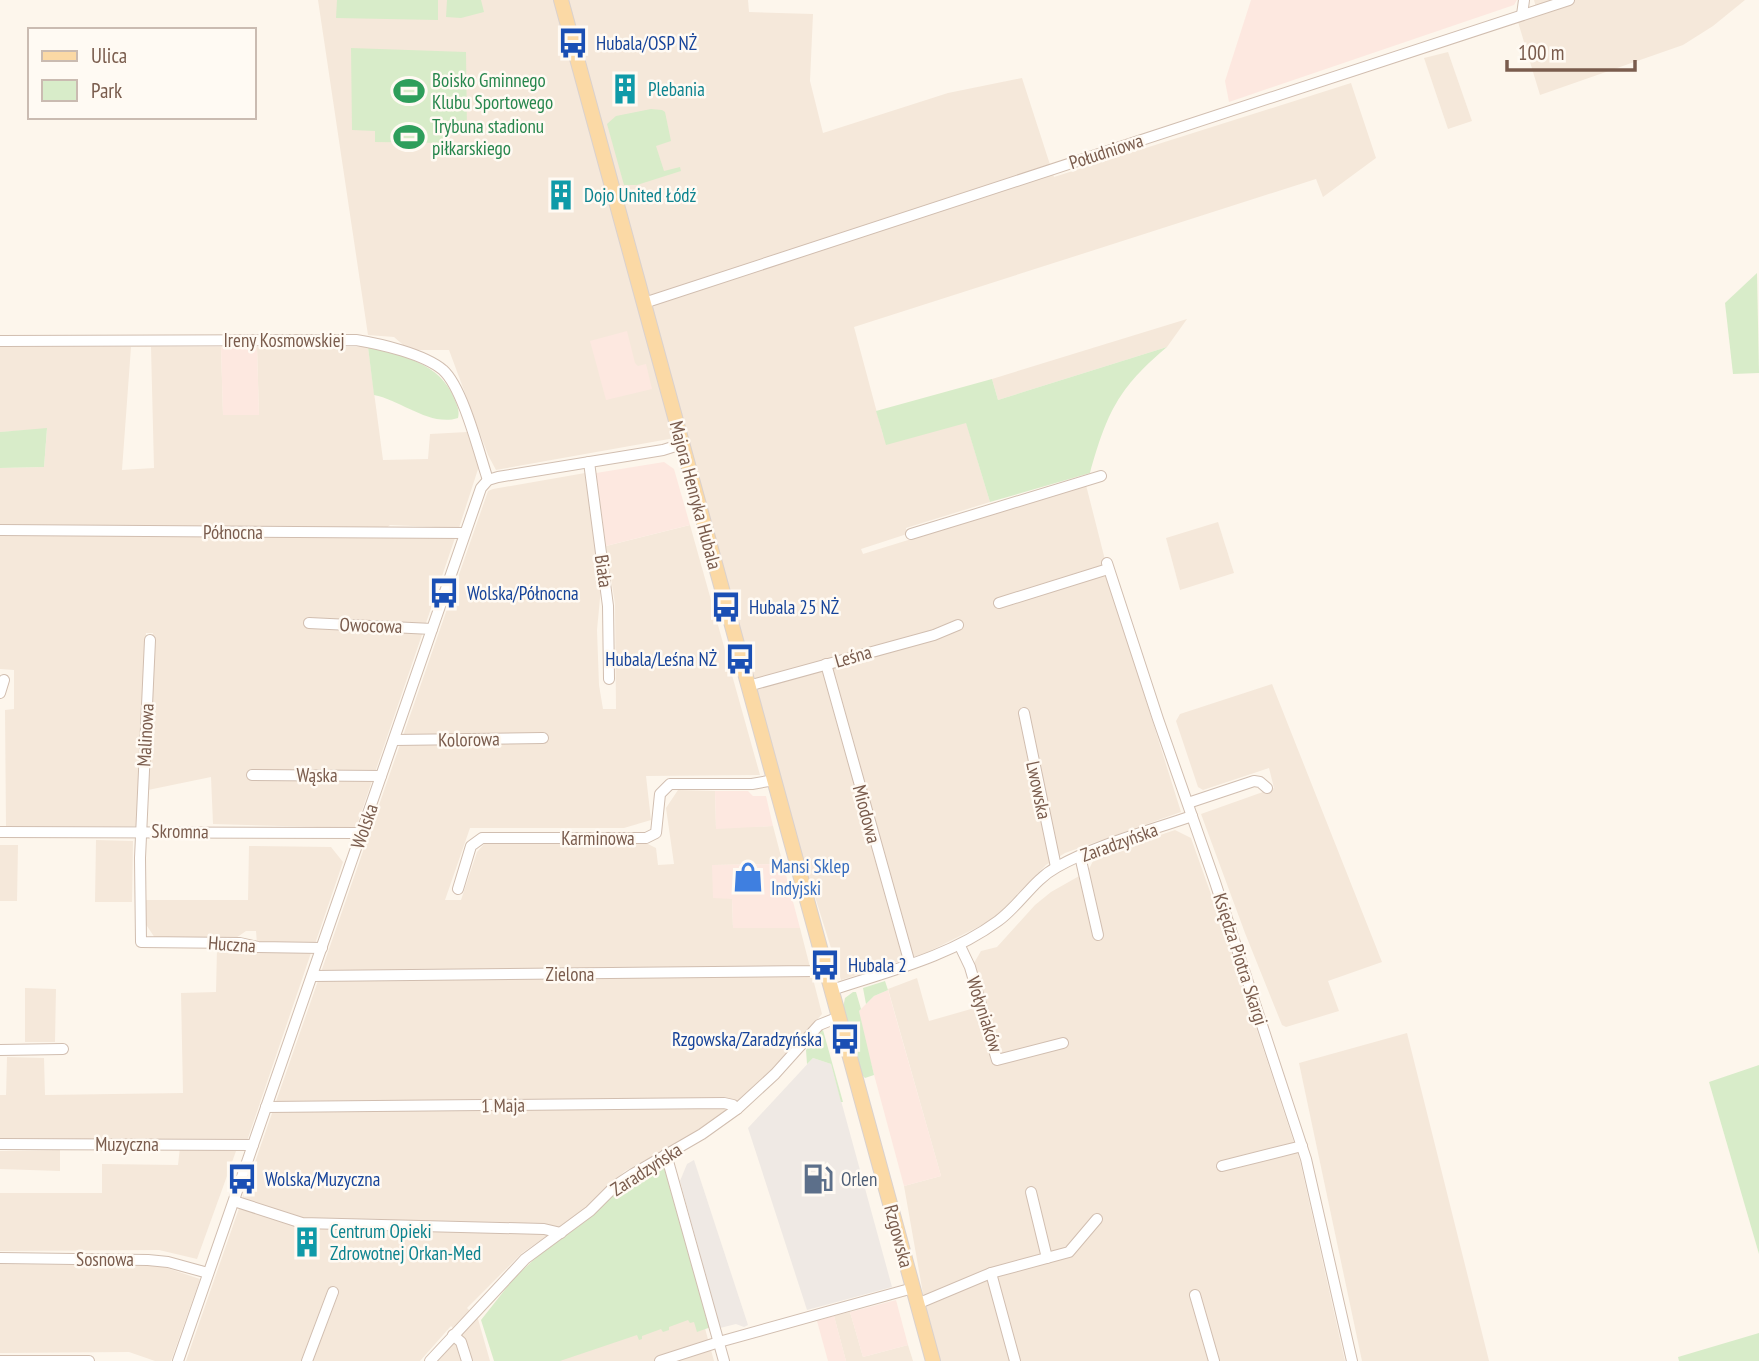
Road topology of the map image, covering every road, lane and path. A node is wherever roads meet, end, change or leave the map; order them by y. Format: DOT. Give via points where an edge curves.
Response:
graph roads {
  1 [pos="561,0"];
  2 [pos="1524,0"];
  3 [pos="1569,0"];
  4 [pos="1522,15"];
  5 [pos="644,303"];
  6 [pos="0,341"];
  7 [pos="682,444"];
  8 [pos="589,463"];
  9 [pos="1101,476"];
  10 [pos="488,480"];
  11 [pos="0,530"];
  12 [pos="465,533"];
  13 [pos="911,534"];
  14 [pos="999,603"];
  15 [pos="309,623"];
  16 [pos="958,625"];
  17 [pos="432,629"];
  18 [pos="150,640"];
  19 [pos="826,664"];
  20 [pos="609,679"];
  21 [pos="5,680"];
  22 [pos="748,686"];
  23 [pos="0,693"];
  24 [pos="1024,713"];
  25 [pos="544,738"];
  26 [pos="394,740"];
  27 [pos="252,775"];
  28 [pos="381,776"];
  29 [pos="774,780"];
  30 [pos="1267,788"];
  31 [pos="1188,803"];
  32 [pos="1192,816"];
  33 [pos="141,831"];
  34 [pos="0,832"];
  35 [pos="361,833"];
  36 [pos="1080,856"];
  37 [pos="1056,867"];
  38 [pos="458,889"];
  39 [pos="1098,935"];
  40 [pos="141,942"];
  41 [pos="960,946"];
  42 [pos="322,948"];
  43 [pos="910,964"];
  44 [pos="826,968"];
  45 [pos="313,976"];
  46 [pos="832,990"];
  47 [pos="839,1017"];
  48 [pos="1063,1043"];
  49 [pos="63,1049"];
  50 [pos="0,1050"];
  51 [pos="267,1107"];
  52 [pos="737,1109"];
  53 [pos="0,1144"];
  54 [pos="253,1145"];
  55 [pos="1302,1146"];
  56 [pos="666,1154"];
  57 [pos="1222,1166"];
  58 [pos="1031,1192"];
  59 [pos="234,1200"];
  60 [pos="1097,1219"];
  61 [pos="561,1233"];
  62 [pos="0,1258"];
  63 [pos="1048,1258"];
  64 [pos="208,1273"];
  65 [pos="991,1273"];
  66 [pos="913,1288"];
  67 [pos="333,1293"];
  68 [pos="1195,1295"];
  69 [pos="917,1304"];
  70 [pos="453,1335"];
  71 [pos="719,1342"];
  72 [pos="0,1361"];
  73 [pos="89,1361"];
  74 [pos="178,1361"];
  75 [pos="307,1361"];
  76 [pos="430,1361"];
  77 [pos="467,1361"];
  78 [pos="660,1361"];
  79 [pos="724,1361"];
  80 [pos="933,1361"];
  81 [pos="1015,1361"];
  82 [pos="1214,1361"];
  83 [pos="1352,1361"];
  1 -- 5 [label="main road, Majora Henryka Hubala"];
  2 -- 4 [label="street"];
  3 -- 4 [label="street, Południowa"];
  4 -- 5 [label="street, Południowa"];
  5 -- 7 [label="main road, Majora Henryka Hubala"];
  6 -- 10 [label="street, Ireny Kosmowskiej" via="356,340 382,345 444,371 460,396"];
  7 -- 8 [label="street"];
  7 -- 22 [label="main road, Majora Henryka Hubala"];
  8 -- 10 [label="street"];
  8 -- 20 [label="street, Biała" via="608,606"];
  9 -- 13 [label="street"];
  10 -- 12 [label="street, Wolska"];
  11 -- 12 [label="street, Północna"];
  12 -- 17 [label="street, Wolska"];
  14 -- 31 [label="street, Księdza Piotra Skargi" via="1107,566"];
  15 -- 17 [label="street, Owocowa"];
  16 -- 19 [label="street, Leśna"];
  17 -- 26 [label="street, Wolska"];
  18 -- 33 [label="street, Malinowa"];
  19 -- 22 [label="street, Leśna"];
  19 -- 43 [label="street, Miodowa"];
  21 -- 23 [label="street"];
  22 -- 29 [label="main road, Majora Henryka Hubala"];
  24 -- 37 [label="street, Lwowska"];
  25 -- 26 [label="street, Kolorowa"];
  26 -- 28 [label="street, Wolska"];
  27 -- 28 [label="street, Wąska"];
  28 -- 35 [label="street, Wolska"];
  29 -- 38 [label="street, Karminowa" via="670,785 660,794 658,824 652,837 482,838 470,850"];
  29 -- 44 [label="main road, Majora Henryka Hubala"];
  30 -- 31 [label="street" via="1254,781"];
  31 -- 32 [label="street, Księdza Piotra Skargi"];
  32 -- 36 [label="street, Zaradzyńska"];
  32 -- 55 [label="street, Księdza Piotra Skargi"];
  33 -- 34 [label="street, Skromna"];
  33 -- 35 [label="street, Skromna"];
  33 -- 40 [label="street, Malinowa"];
  35 -- 42 [label="street, Wolska"];
  36 -- 37 [label="street, Zaradzyńska"];
  36 -- 39 [label="street"];
  37 -- 41 [label="street, Zaradzyńska" via="1000,920"];
  40 -- 42 [label="street, Huczna"];
  41 -- 43 [label="street, Zaradzyńska"];
  41 -- 48 [label="street, Wołyniaków" via="997,1060"];
  42 -- 45 [label="street, Wolska"];
  43 -- 46 [label="street, Zaradzyńska"];
  44 -- 45 [label="street, Zielona"];
  44 -- 46 [label="main road, Majora Henryka Hubala"];
  45 -- 51 [label="street, Wolska"];
  46 -- 47 [label="main road, Rzgowska"];
  47 -- 52 [label="street, Zaradzyńska" via="819,1025"];
  47 -- 66 [label="main road, Rzgowska"];
  49 -- 50 [label="street"];
  51 -- 52 [label="street, 1 Maja" via="724,1103"];
  51 -- 54 [label="street, Wolska"];
  52 -- 56 [label="street, Zaradzyńska"];
  53 -- 54 [label="street, Muzyczna"];
  54 -- 59 [label="street, Wolska"];
  55 -- 57 [label="street"];
  55 -- 83 [label="street, Księdza Piotra Skargi"];
  56 -- 61 [label="street, Zaradzyńska" via="615,1186"];
  56 -- 71 [label="street"];
  58 -- 63 [label="street"];
  59 -- 61 [label="street" via="302,1223"];
  59 -- 64 [label="street, Wolska"];
  60 -- 63 [label="street" via="1069,1252"];
  61 -- 70 [label="street, Zaradzyńska" via="525,1259"];
  62 -- 64 [label="street, Sosnowa" via="148,1260"];
  63 -- 65 [label="street"];
  64 -- 74 [label="street, Wolska"];
  65 -- 69 [label="street"];
  65 -- 81 [label="street"];
  66 -- 69 [label="main road, Rzgowska"];
  66 -- 71 [label="street"];
  67 -- 75 [label="street"];
  68 -- 82 [label="street"];
  69 -- 80 [label="main road, Rzgowska"];
  70 -- 76 [label="street, Zaradzyńska"];
  70 -- 77 [label="street" via="461,1342"];
  71 -- 78 [label="street"];
  71 -- 79 [label="street"];
  72 -- 73 [label="street"];
}
